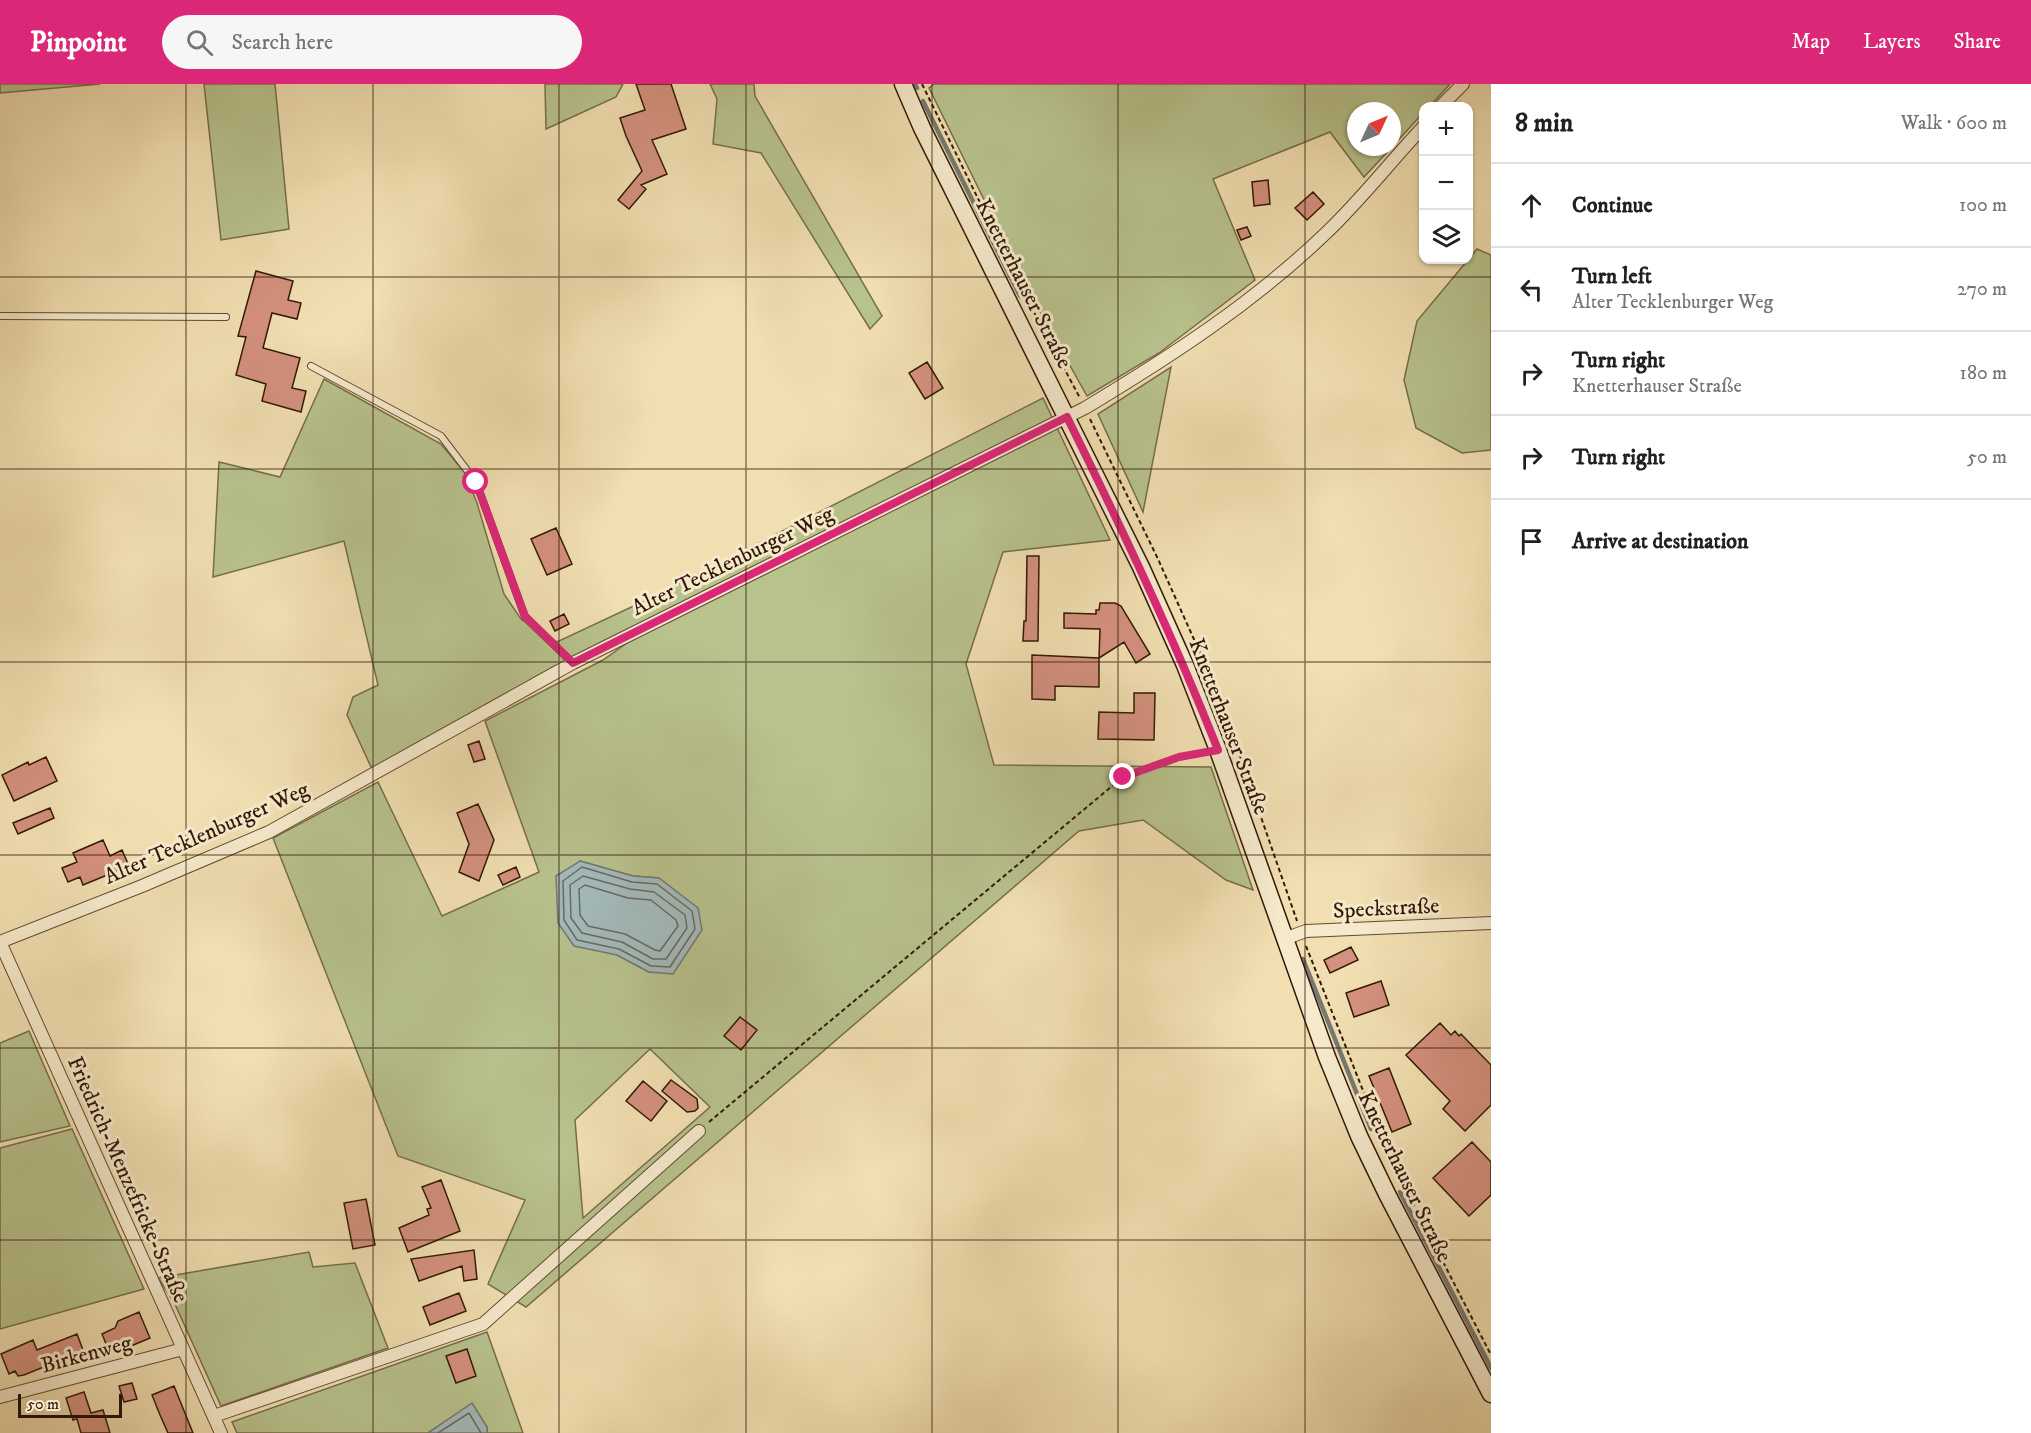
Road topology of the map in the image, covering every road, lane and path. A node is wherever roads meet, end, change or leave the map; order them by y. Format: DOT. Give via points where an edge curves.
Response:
graph roads {
  1 [pos="903,84"];
  2 [pos="1463,84"];
  3 [pos="1445,102"];
  4 [pos="1419,131"];
  5 [pos="0,316"];
  6 [pos="226,317"];
  7 [pos="310,366"];
  8 [pos="1067,417"];
  9 [pos="573,663"];
  10 [pos="1218,750"];
  11 [pos="1491,923"];
  12 [pos="1301,932"];
  13 [pos="1284,939"];
  14 [pos="0,942"];
  15 [pos="699,1131"];
  16 [pos="183,1349"];
  17 [pos="1491,1355"];
  18 [pos="1491,1394"];
  19 [pos="0,1397"];
  20 [pos="213,1416"];
  21 [pos="221,1433"];
  1 -- 8 [label="street, Knetterhauser Straße"];
  2 -- 3 [label="street"];
  4 -- 8 [label="street, Alter Tecklenburger Weg" via="1327,232 1281,274 1160,363"];
  5 -- 6 [label="lane"];
  7 -- 9 [label="lane" via="441,436 476,482 525,616"];
  8 -- 9 [label="street, Alter Tecklenburger Weg"];
  8 -- 10 [label="street, Knetterhauser Straße" via="1141,567"];
  9 -- 14 [label="street, Alter Tecklenburger Weg" via="269,832"];
  10 -- 12 [label="path" via="1236,743"];
  10 -- 13 [label="street, Knetterhauser Straße"];
  10 -- 15 [label="path" via="1179,757 1123,777"];
  11 -- 12 [label="street, Speckstraße"];
  12 -- 13 [label="street, Speckstraße"];
  12 -- 17 [label="path" via="1390,1159"];
  13 -- 18 [label="street, Knetterhauser Straße" via="1359,1136"];
  14 -- 16 [label="street, Friedrich-Menzefricke-Straße"];
  15 -- 20 [label="street" via="483,1324"];
  16 -- 19 [label="street, Birkenweg"];
  16 -- 20 [label="street, Friedrich-Menzefricke-Straße"];
  20 -- 21 [label="street, Friedrich-Menzefricke-Straße"];
}
